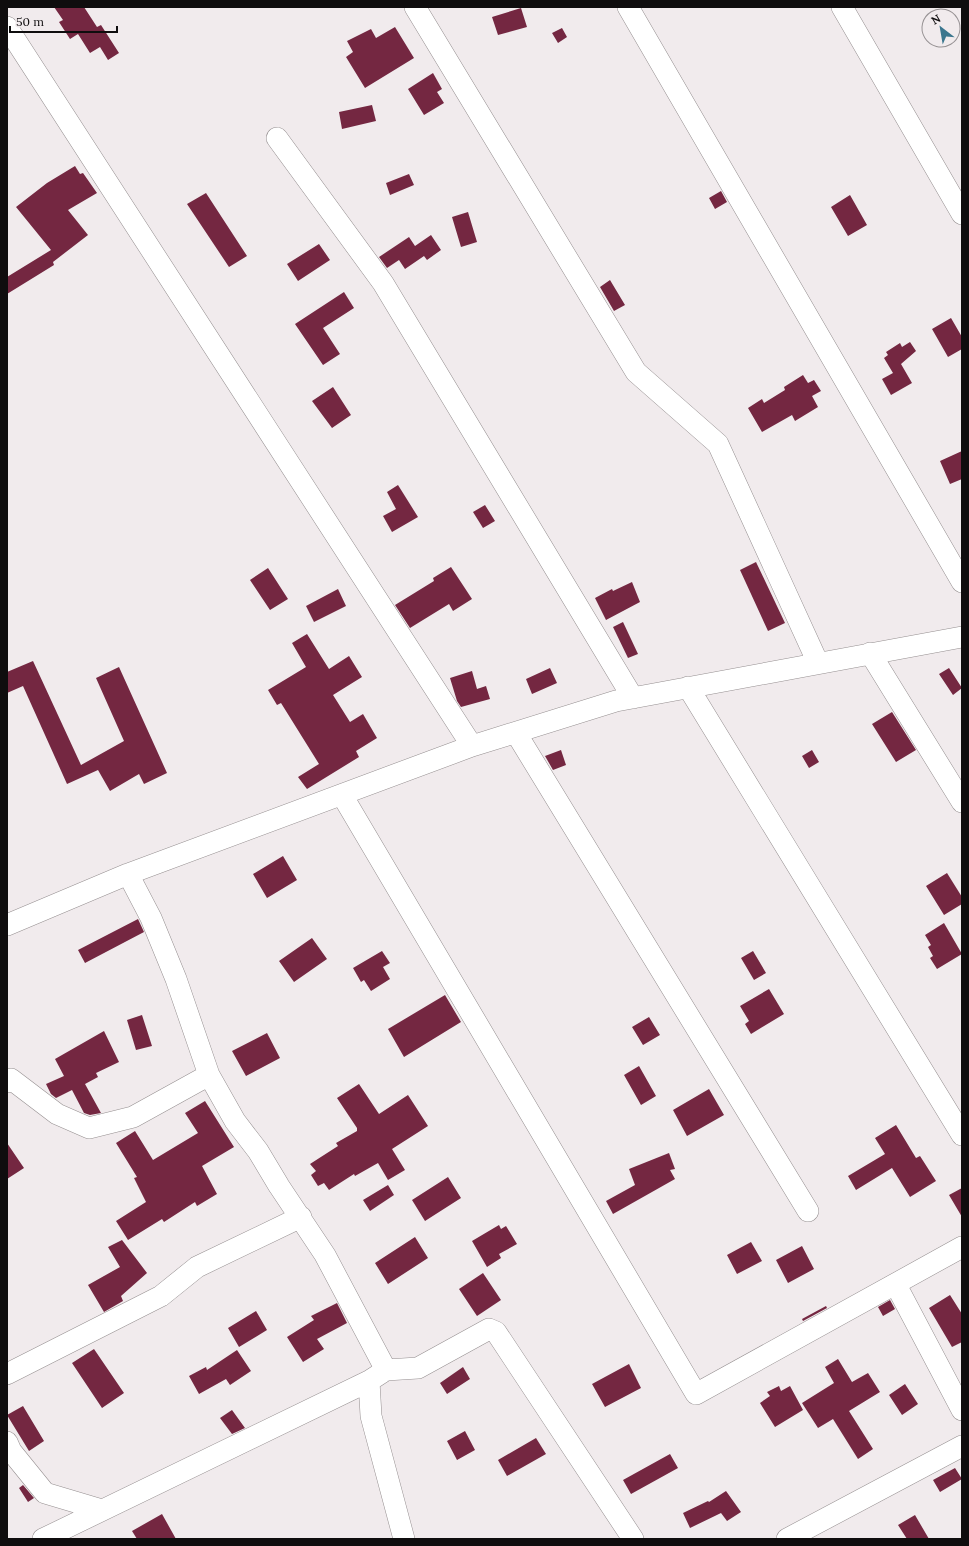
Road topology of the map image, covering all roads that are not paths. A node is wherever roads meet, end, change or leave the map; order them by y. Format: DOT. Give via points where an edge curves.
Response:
graph roads {
  1 [pos="415,7"];
  2 [pos="628,7"];
  3 [pos="842,7"];
  4 [pos="7,27"];
  5 [pos="277,138"];
  6 [pos="962,214"];
  7 [pos="962,582"];
  8 [pos="962,637"];
  9 [pos="870,654"];
  10 [pos="818,663"];
  11 [pos="688,687"];
  12 [pos="633,698"];
  13 [pos="516,733"];
  14 [pos="472,746"];
  15 [pos="342,795"];
  16 [pos="962,802"];
  17 [pos="128,874"];
  18 [pos="7,925"];
  19 [pos="209,1075"];
  20 [pos="8,1077"];
  21 [pos="962,1135"];
  22 [pos="808,1211"];
  23 [pos="301,1217"];
  24 [pos="962,1247"];
  25 [pos="896,1285"];
  26 [pos="386,1370"];
  27 [pos="7,1374"];
  28 [pos="369,1380"];
  29 [pos="962,1410"];
  30 [pos="7,1442"];
  31 [pos="962,1446"];
  32 [pos="102,1510"];
  33 [pos="43,1539"];
  34 [pos="404,1539"];
  35 [pos="633,1539"];
  36 [pos="787,1539"];
  1 -- 10 [label="street" via="636,372 718,444"];
  2 -- 7 [label="street"];
  3 -- 6 [label="street"];
  4 -- 14 [label="street"];
  5 -- 12 [label="street" via="383,283"];
  8 -- 9 [label="street"];
  9 -- 10 [label="street"];
  9 -- 16 [label="street"];
  10 -- 11 [label="street"];
  11 -- 12 [label="street"];
  11 -- 21 [label="street"];
  12 -- 13 [label="street"];
  13 -- 14 [label="street"];
  13 -- 22 [label="street"];
  14 -- 15 [label="street"];
  15 -- 17 [label="street"];
  15 -- 25 [label="street" via="696,1394"];
  17 -- 18 [label="street"];
  17 -- 19 [label="street" via="151,918 171,966"];
  19 -- 20 [label="street" via="133,1117 89,1128 56,1114"];
  19 -- 23 [label="street" via="236,1121"];
  23 -- 26 [label="street" via="326,1255"];
  23 -- 27 [label="street" via="197,1267 160,1296"];
  24 -- 25 [label="street"];
  25 -- 29 [label="street"];
  26 -- 28 [label="street"];
  26 -- 35 [label="street" via="418,1368 484,1331 489,1329 496,1332"];
  28 -- 32 [label="street"];
  28 -- 34 [label="street" via="371,1416"];
  30 -- 32 [label="street" via="11,1451 45,1493"];
  31 -- 36 [label="street"];
  32 -- 33 [label="street"];
}
